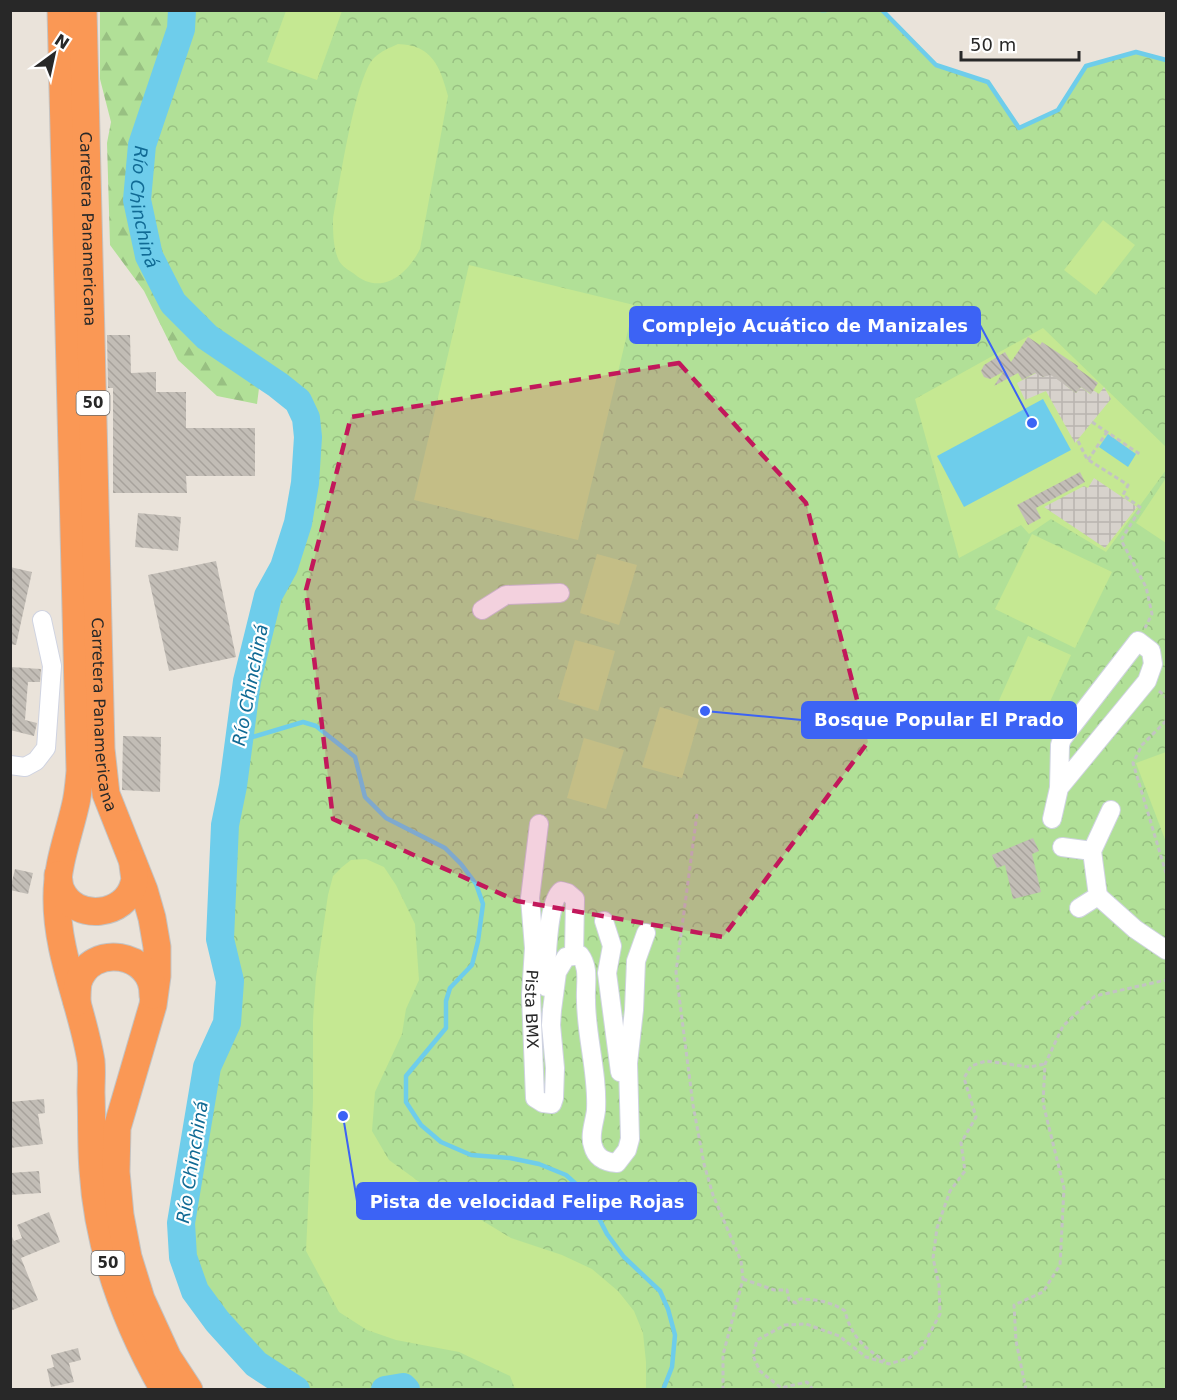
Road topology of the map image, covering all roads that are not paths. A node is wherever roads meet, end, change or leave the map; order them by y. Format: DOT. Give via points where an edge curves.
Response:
graph roads {
  1 [pos="61,10"];
  2 [pos="83,10"];
  3 [pos="560,593"];
  4 [pos="482,610"];
  5 [pos="42,620"];
  6 [pos="10,765"];
  7 [pos="1059,788"];
  8 [pos="1112,810"];
  9 [pos="1052,819"];
  10 [pos="539,824"];
  11 [pos="1062,847"];
  12 [pos="1092,851"];
  13 [pos="133,863"];
  14 [pos="58,871"];
  15 [pos="1098,896"];
  16 [pos="1079,908"];
  17 [pos="604,921"];
  18 [pos="646,933"];
  19 [pos="1166,950"];
  20 [pos="574,955"];
  21 [pos="77,1002"];
  22 [pos="153,1005"];
  23 [pos="551,1025"];
  24 [pos="628,1092"];
  25 [pos="164,1389"];
  26 [pos="189,1389"];
  1 -- 14 [label="highway, Carretera Panamericana / 50" via="80,771 76,805"];
  2 -- 13 [label="highway, Carretera Panamericana / 50" via="101,749 106,794"];
  3 -- 4 [label="street" via="506,595"];
  5 -- 6 [label="street" via="52,666 46,748 25,767"];
  7 -- 7 [label="street" via="1062,740 1138,641 1151,651 1153,664 1147,681"];
  7 -- 9 [label="street"];
  8 -- 12 [label="street"];
  10 -- 23 [label="street, Pista BMX" via="530,898 534,948 533,1088 534,1098 552,1104 555,1068"];
  11 -- 12 [label="street"];
  12 -- 15 [label="street"];
  13 -- 14 [label="highway" via="135,882 126,899 110,910 91,912 73,905 61,890"];
  13 -- 22 [label="highway, Carretera Panamericana / 50" via="152,918 157,976"];
  14 -- 21 [label="highway, Carretera Panamericana / 50" via="59,933"];
  15 -- 16 [label="street"];
  15 -- 19 [label="street"];
  17 -- 24 [label="street, Pista BMX" via="612,946 607,973 620,1071"];
  18 -- 24 [label="street, Pista BMX" via="636,961"];
  20 -- 23 [label="street, Pista BMX" via="566,957 557,972"];
  20 -- 23 [label="street, Pista BMX" via="575,899 561,891 555,895 553,905 546,975"];
  20 -- 24 [label="street, Pista BMX" via="580,955 586,970 586,1013 596,1109 591,1141 599,1157 609,1162 617,1163 623,1157 630,1139"];
  21 -- 22 [label="highway" via="78,982 89,966 107,957 127,957 144,968 154,985"];
  21 -- 25 [label="highway, Carretera Panamericana / 50" via="91,1062 98,1217 122,1306"];
  22 -- 26 [label="highway, Carretera Panamericana / 50" via="117,1128 116,1172 128,1257 141,1299 168,1358"];
}
